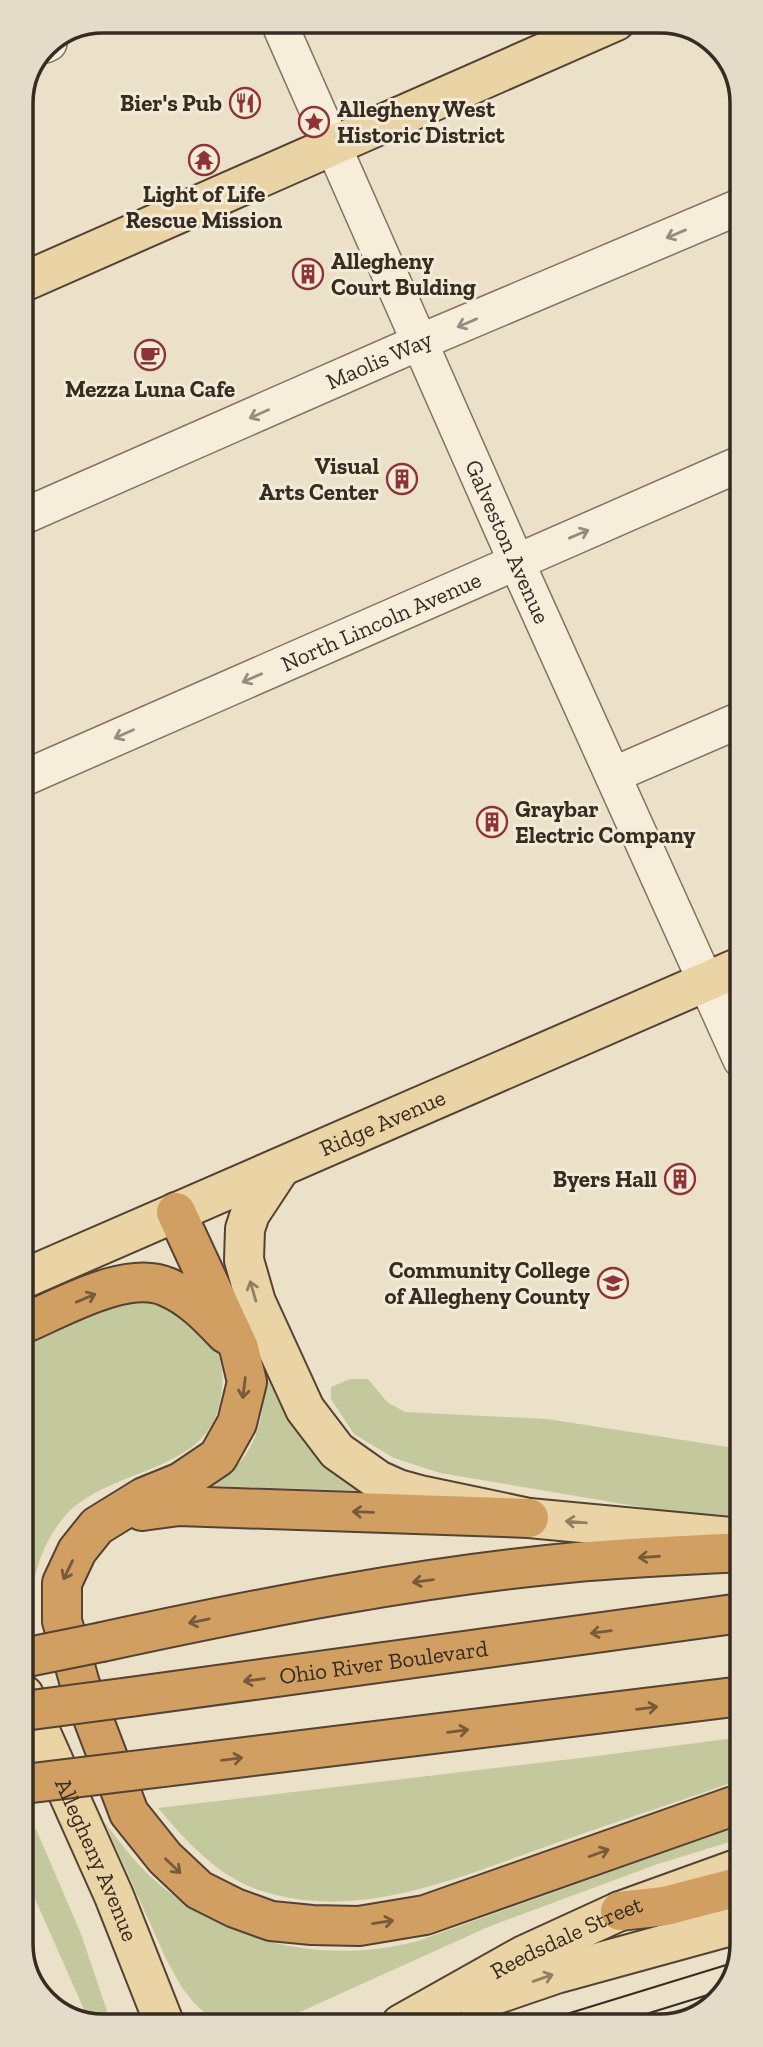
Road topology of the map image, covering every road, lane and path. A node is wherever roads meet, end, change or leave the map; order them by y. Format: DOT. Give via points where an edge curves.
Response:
graph roads {
  1 [pos="283,33"];
  2 [pos="589,33"];
  3 [pos="332,146"];
  4 [pos="730,211"];
  5 [pos="33,278"];
  6 [pos="420,342"];
  7 [pos="730,468"];
  8 [pos="33,512"];
  9 [pos="516,561"];
  10 [pos="730,724"];
  11 [pos="33,774"];
  12 [pos="613,775"];
  13 [pos="724,974"];
  14 [pos="730,1004"];
  15 [pos="281,1167"];
  16 [pos="176,1212"];
  17 [pos="33,1275"];
  18 [pos="33,1320"];
  19 [pos="239,1348"];
  20 [pos="529,1518"];
  21 [pos="97,1526"];
  22 [pos="730,1537"];
  23 [pos="730,1553"];
  24 [pos="730,1615"];
  25 [pos="33,1656"];
  26 [pos="730,1697"];
  27 [pos="33,1710"];
  28 [pos="33,1717"];
  29 [pos="33,1783"];
  30 [pos="730,1807"];
  31 [pos="730,1871"];
  32 [pos="730,1889"];
  33 [pos="620,1910"];
  34 [pos="730,1926"];
  35 [pos="161,2014"];
  36 [pos="419,2014"];
  37 [pos="438,2014"];
  1 -- 3 [label="street, Galveston Avenue"];
  2 -- 3 [label="main road"];
  3 -- 5 [label="main road"];
  3 -- 6 [label="street, Galveston Avenue"];
  4 -- 6 [label="street, Maolis Way, one-way"];
  6 -- 8 [label="street, Maolis Way, one-way"];
  6 -- 9 [label="street, Galveston Avenue"];
  9 -- 7 [label="street, North Lincoln Avenue, one-way"];
  9 -- 11 [label="street, North Lincoln Avenue, one-way"];
  9 -- 12 [label="street, Galveston Avenue"];
  10 -- 12 [label="street"];
  12 -- 13 [label="street, Galveston Avenue"];
  13 -- 14 [label="street, Galveston Avenue"];
  13 -- 15 [label="main road, Ridge Avenue"];
  15 -- 16 [label="main road, Ridge Avenue"];
  20 -- 15 [label="main road, one-way" via="397,1489 337,1451 319,1431 256,1302 244,1259 244,1228"];
  16 -- 17 [label="main road, Ridge Avenue"];
  16 -- 19 [label="highway"];
  18 -- 19 [label="highway, one-way" via="111,1287 144,1282 166,1286 203,1309"];
  19 -- 21 [label="highway, one-way" via="247,1382 237,1423 218,1457"];
  20 -- 21 [label="highway, one-way" via="179,1506"];
  22 -- 20 [label="main road, one-way"];
  21 -- 30 [label="highway, one-way" via="77,1551 62,1583 62,1621 80,1685 129,1813 164,1858 199,1891 235,1908 271,1921 312,1926 359,1926 425,1915"];
  23 -- 25 [label="highway, one-way, bridge" via="578,1562 454,1577 255,1610"];
  24 -- 27 [label="highway, Ohio River Boulevard, one-way, bridge"];
  29 -- 26 [label="highway, one-way, bridge"];
  28 -- 35 [label="main road, Allegheny Avenue" via="114,1896"];
  31 -- 33 [label="main road, Reedsdale Street"];
  32 -- 33 [label="highway" via="665,1906"];
  33 -- 36 [label="main road, Reedsdale Street" via="524,1955"];
  37 -- 34 [label="main road, Reedsdale Street, one-way" via="556,1974"];
}
